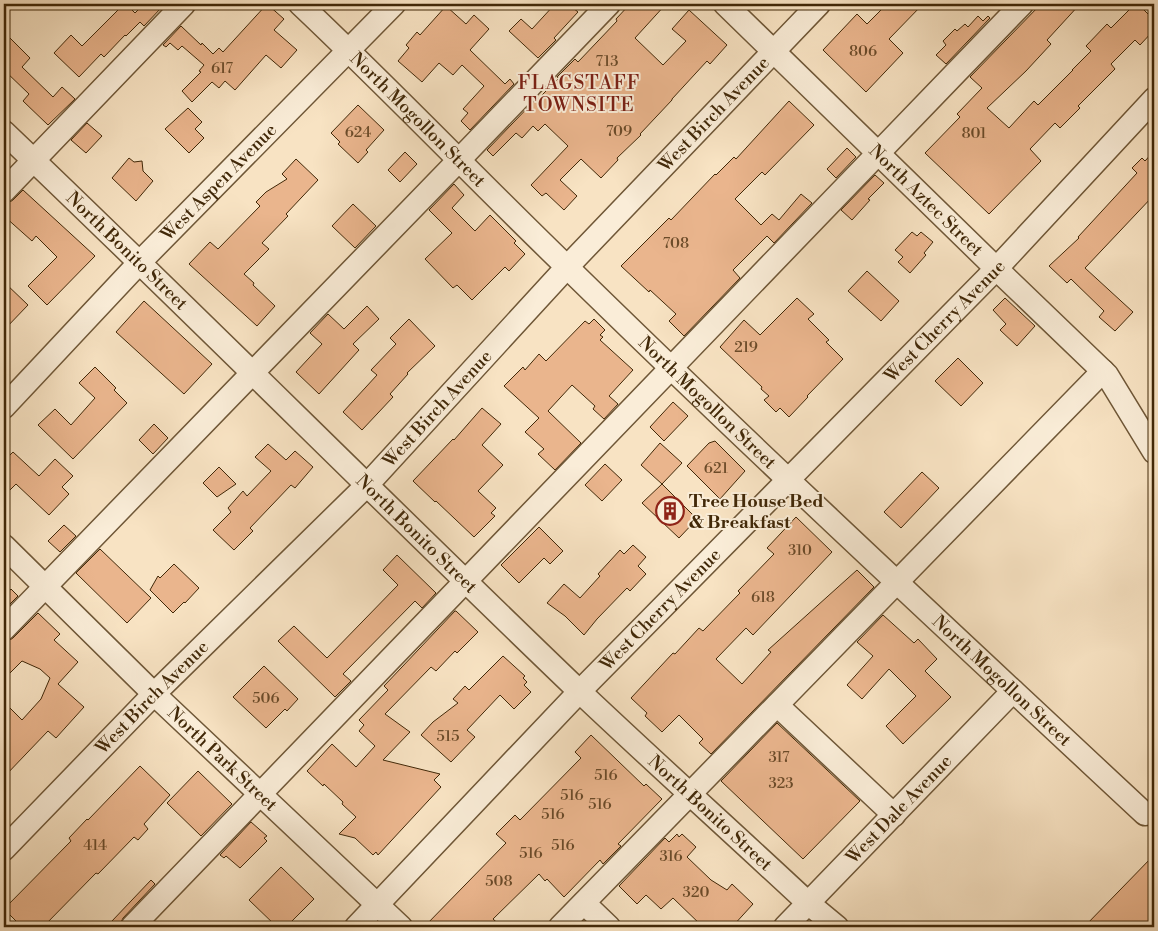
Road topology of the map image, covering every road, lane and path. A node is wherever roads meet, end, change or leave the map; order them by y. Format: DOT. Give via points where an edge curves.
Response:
graph roads {
  1 [pos="184,4"];
  2 [pos="300,4"];
  3 [pos="394,4"];
  4 [pos="608,4"];
  5 [pos="725,4"];
  6 [pos="819,4"];
  7 [pos="1022,4"];
  8 [pos="348,50"];
  9 [pos="774,52"];
  10 [pos="1154,99"];
  11 [pos="4,132"];
  12 [pos="878,153"];
  13 [pos="34,160"];
  14 [pos="459,160"];
  15 [pos="4,191"];
  16 [pos="140,262"];
  17 [pos="567,267"];
  18 [pos="996,269"];
  19 [pos="671,368"];
  20 [pos="1103,371"];
  21 [pos="253,373"];
  22 [pos="4,407"];
  23 [pos="1154,452"];
  24 [pos="788,480"];
  25 [pos="367,485"];
  26 [pos="4,546"];
  27 [pos="466,581"];
  28 [pos="897,582"];
  29 [pos="45,586"];
  30 [pos="4,629"];
  31 [pos="580,691"];
  32 [pos="1013,691"];
  33 [pos="154,694"];
  34 [pos="777,705"];
  35 [pos="260,794"];
  36 [pos="690,794"];
  37 [pos="1145,814"];
  38 [pos="894,815"];
  39 [pos="4,849"];
  40 [pos="584,903"];
  41 [pos="808,903"];
  42 [pos="378,905"];
  43 [pos="132,927"];
  44 [pos="356,927"];
  45 [pos="401,927"];
  46 [pos="560,927"];
  47 [pos="609,927"];
  48 [pos="785,927"];
  49 [pos="837,927"];
  1 -- 13 [label="street"];
  2 -- 8 [label="street, North Mogollon Street"];
  3 -- 8 [label="street, West Aspen Avenue"];
  4 -- 14 [label="street"];
  5 -- 9 [label="street, North Aztec Street"];
  6 -- 9 [label="street, West Birch Avenue"];
  7 -- 12 [label="street"];
  8 -- 14 [label="street, North Mogollon Street"];
  8 -- 16 [label="street, West Aspen Avenue"];
  9 -- 12 [label="street, North Aztec Street"];
  9 -- 17 [label="street, West Birch Avenue"];
  10 -- 18 [label="street, West Cherry Avenue"];
  11 -- 13 [label="street, North Bonito Street"];
  12 -- 18 [label="street, North Aztec Street"];
  12 -- 19 [label="street"];
  13 -- 15 [label="street"];
  13 -- 16 [label="street, North Bonito Street"];
  14 -- 17 [label="street, North Mogollon Street"];
  14 -- 21 [label="street"];
  16 -- 21 [label="street, North Bonito Street"];
  16 -- 22 [label="street, West Aspen Avenue"];
  17 -- 19 [label="street, North Mogollon Street"];
  17 -- 25 [label="street, West Birch Avenue"];
  18 -- 20 [label="street, North Aztec Street"];
  18 -- 24 [label="street, West Cherry Avenue"];
  19 -- 24 [label="street, North Mogollon Street"];
  19 -- 27 [label="street"];
  20 -- 23 [label="street, North Aztec Street"];
  20 -- 28 [label="street"];
  21 -- 25 [label="street, North Bonito Street"];
  21 -- 29 [label="street"];
  24 -- 28 [label="street, North Mogollon Street"];
  24 -- 31 [label="street, West Cherry Avenue"];
  25 -- 27 [label="street, North Bonito Street"];
  25 -- 33 [label="street, West Birch Avenue"];
  26 -- 29 [label="street, North Park Street"];
  27 -- 31 [label="street, North Bonito Street"];
  27 -- 35 [label="street"];
  28 -- 32 [label="street, North Mogollon Street"];
  28 -- 34 [label="street"];
  29 -- 30 [label="street"];
  29 -- 33 [label="street, North Park Street"];
  31 -- 36 [label="street, North Bonito Street"];
  31 -- 42 [label="street, West Cherry Avenue"];
  32 -- 37 [label="street, North Mogollon Street"];
  32 -- 38 [label="street, West Dale Avenue"];
  33 -- 35 [label="street, North Park Street"];
  33 -- 39 [label="street, West Birch Avenue"];
  34 -- 36 [label="street"];
  34 -- 38 [label="street"];
  35 -- 42 [label="street, North Park Street"];
  35 -- 43 [label="street"];
  36 -- 40 [label="street"];
  36 -- 41 [label="street, North Bonito Street"];
  38 -- 41 [label="street, West Dale Avenue"];
  40 -- 46 [label="street"];
  40 -- 47 [label="street"];
  41 -- 48 [label="street, West Dale Avenue"];
  41 -- 49 [label="street, North Bonito Street"];
  42 -- 44 [label="street, West Cherry Avenue"];
  42 -- 45 [label="street, North Park Street"];
}
